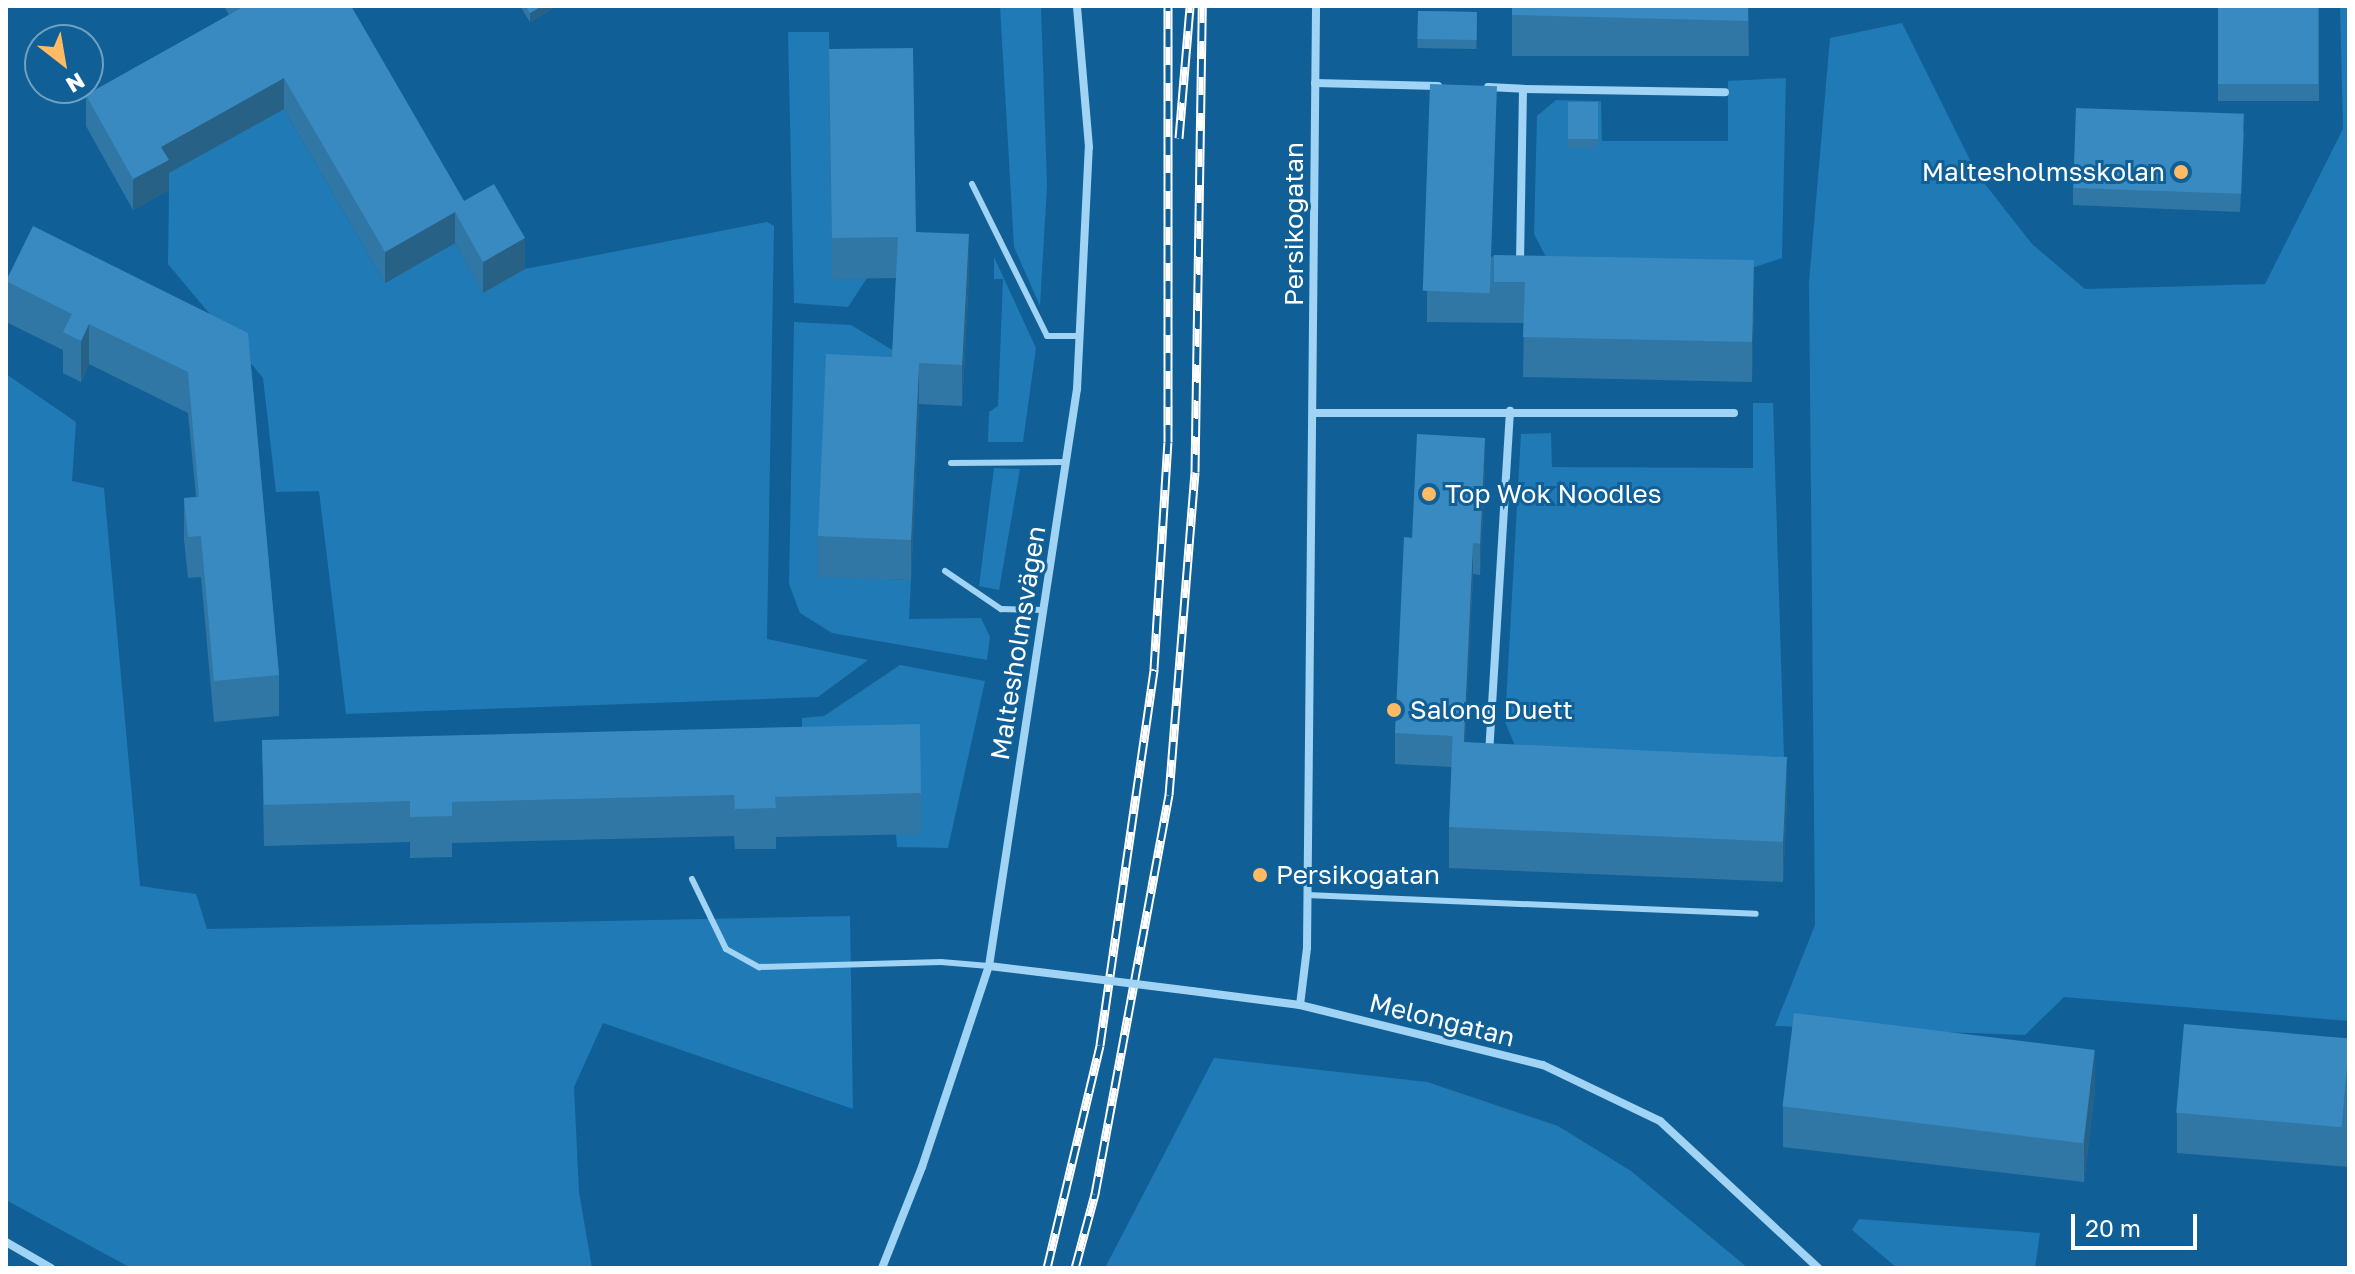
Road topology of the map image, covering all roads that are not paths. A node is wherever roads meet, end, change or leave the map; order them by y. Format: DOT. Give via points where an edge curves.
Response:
graph roads {
  1 [pos="1077,6"];
  2 [pos="1316,6"];
  3 [pos="1315,83"];
  4 [pos="1452,86"];
  5 [pos="1483,87"];
  6 [pos="1523,89"];
  7 [pos="1725,92"];
  8 [pos="972,184"];
  9 [pos="1520,281"];
  10 [pos="1080,336"];
  11 [pos="1510,411"];
  12 [pos="1313,413"];
  13 [pos="1734,413"];
  14 [pos="1066,462"];
  15 [pos="951,463"];
  16 [pos="945,571"];
  17 [pos="1043,610"];
  18 [pos="1488,768"];
  19 [pos="692,879"];
  20 [pos="1307,895"];
  21 [pos="1756,914"];
  22 [pos="989,966"];
  23 [pos="1300,1005"];
  24 [pos="6,1242"];
  25 [pos="51,1268"];
  26 [pos="882,1268"];
  27 [pos="1818,1268"];
  1 -- 10 [label="street, Maltesholmsvägen" via="1089,147"];
  2 -- 3 [label="street, Persikogatan"];
  3 -- 4 [label="street"];
  3 -- 12 [label="street, Persikogatan"];
  5 -- 6 [label="street"];
  6 -- 7 [label="street"];
  6 -- 9 [label="street"];
  8 -- 10 [label="lane" via="1047,336"];
  10 -- 14 [label="street, Maltesholmsvägen"];
  11 -- 12 [label="street"];
  11 -- 13 [label="street"];
  11 -- 18 [label="street"];
  12 -- 20 [label="street, Persikogatan"];
  14 -- 15 [label="lane"];
  14 -- 17 [label="street, Maltesholmsvägen"];
  16 -- 17 [label="lane" via="1001,609"];
  17 -- 22 [label="street, Maltesholmsvägen"];
  19 -- 22 [label="lane" via="726,949 759,967"];
  20 -- 21 [label="lane"];
  20 -- 23 [label="street, Persikogatan"];
  22 -- 23 [label="street, Melongatan, bridge"];
  22 -- 26 [label="street, Maltesholmsvägen"];
  23 -- 27 [label="street, Melongatan" via="1543,1065 1660,1121"];
  24 -- 25 [label="street"];
}
